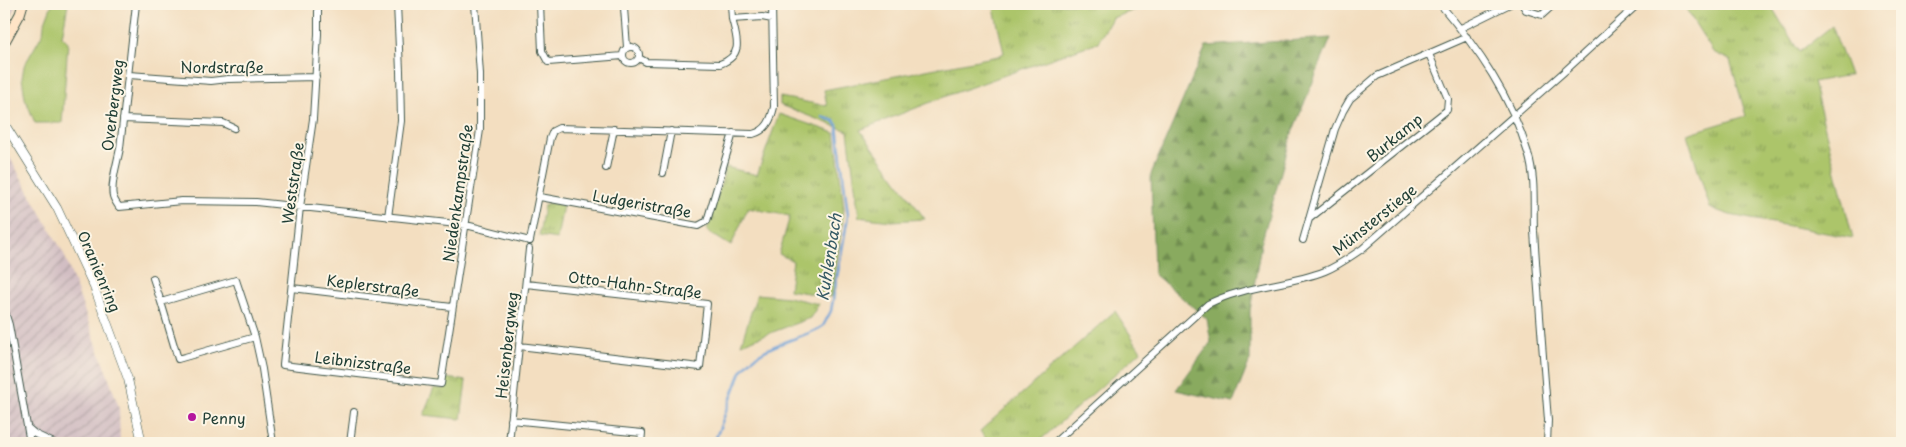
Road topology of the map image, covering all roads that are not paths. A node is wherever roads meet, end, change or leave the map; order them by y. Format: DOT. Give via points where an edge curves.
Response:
graph roads {
  1 [pos="24,4"];
  2 [pos="136,4"];
  3 [pos="318,4"];
  4 [pos="396,4"];
  5 [pos="474,4"];
  6 [pos="540,4"];
  7 [pos="623,4"];
  8 [pos="731,4"];
  9 [pos="772,4"];
  10 [pos="1440,4"];
  11 [pos="1510,4"];
  12 [pos="1522,4"];
  13 [pos="1554,4"];
  14 [pos="1638,4"];
  15 [pos="732,19"];
  16 [pos="772,19"];
  17 [pos="1461,28"];
  18 [pos="1467,37"];
  19 [pos="4,43"];
  20 [pos="627,47"];
  21 [pos="1429,54"];
  22 [pos="623,56"];
  23 [pos="639,58"];
  24 [pos="129,75"];
  25 [pos="316,77"];
  26 [pos="1514,115"];
  27 [pos="123,119"];
  28 [pos="4,122"];
  29 [pos="234,128"];
  30 [pos="614,129"];
  31 [pos="671,131"];
  32 [pos="732,133"];
  33 [pos="606,168"];
  34 [pos="664,173"];
  35 [pos="540,197"];
  36 [pos="300,207"];
  37 [pos="388,217"];
  38 [pos="1309,219"];
  39 [pos="466,226"];
  40 [pos="1303,240"];
  41 [pos="529,249"];
  42 [pos="153,278"];
  43 [pos="526,284"];
  44 [pos="292,288"];
  45 [pos="161,302"];
  46 [pos="452,306"];
  47 [pos="4,309"];
  48 [pos="255,337"];
  49 [pos="519,346"];
  50 [pos="283,366"];
  51 [pos="441,384"];
  52 [pos="354,412"];
  53 [pos="511,420"];
  54 [pos="28,428"];
  55 [pos="30,443"];
  56 [pos="54,443"];
  57 [pos="142,443"];
  58 [pos="273,443"];
  59 [pos="350,443"];
  60 [pos="509,443"];
  61 [pos="641,443"];
  62 [pos="1054,443"];
  63 [pos="1547,443"];
  1 -- 19 [label="main road"];
  2 -- 24 [label="street, Overbergweg"];
  3 -- 25 [label="street, Weststraße"];
  4 -- 37 [label="street" via="400,121"];
  5 -- 39 [label="street, Niedenkampstraße" via="480,74 480,130"];
  6 -- 22 [label="street" via="542,51 548,62"];
  7 -- 20 [label="street"];
  8 -- 15 [label="street"];
  9 -- 16 [label="street"];
  10 -- 17 [label="street"];
  11 -- 17 [label="street"];
  12 -- 13 [label="street" via="1526,10 1542,15"];
  14 -- 26 [label="street, Münsterstiege"];
  15 -- 16 [label="street"];
  15 -- 23 [label="street" via="737,42 731,60 720,64 646,62"];
  16 -- 32 [label="street" via="772,118 760,132"];
  17 -- 18 [label="street"];
  18 -- 21 [label="street"];
  18 -- 26 [label="street" via="1488,66"];
  20 -- 22 [label="street"];
  20 -- 23 [label="street" via="634,47"];
  21 -- 38 [label="street" via="1377,76 1350,100 1335,129"];
  21 -- 38 [label="street, Burkamp" via="1448,99 1447,110"];
  22 -- 23 [label="street" via="628,63"];
  24 -- 25 [label="street, Nordstraße" via="211,81"];
  24 -- 27 [label="street, Overbergweg"];
  25 -- 36 [label="street, Weststraße"];
  26 -- 62 [label="street, Münsterstiege" via="1362,249 1340,264 1308,277 1231,294 1208,304"];
  26 -- 63 [label="street" via="1528,153 1534,184"];
  27 -- 29 [label="street" via="223,123"];
  27 -- 36 [label="street, Overbergweg" via="112,184 113,196 119,207 218,200"];
  28 -- 57 [label="street, Oranienring" via="57,208 94,287 128,379"];
  30 -- 31 [label="street"];
  30 -- 33 [label="street, Ludgeristraße"];
  30 -- 35 [label="street" via="559,128 553,131"];
  31 -- 32 [label="street"];
  31 -- 34 [label="street"];
  32 -- 35 [label="street, Ludgeristraße" via="707,221 698,226"];
  35 -- 39 [label="street" via="530,240"];
  36 -- 37 [label="street"];
  36 -- 44 [label="street, Weststraße"];
  37 -- 39 [label="street"];
  38 -- 40 [label="street"];
  39 -- 46 [label="street, Niedenkampstraße"];
  41 -- 43 [label="street, Heisenbergweg"];
  42 -- 45 [label="street"];
  43 -- 49 [label="street, Heisenbergweg"];
  43 -- 49 [label="street, Otto-Hahn-Straße" via="707,304 700,367"];
  44 -- 46 [label="street, Keplerstraße"];
  44 -- 50 [label="street, Weststraße"];
  45 -- 48 [label="street" via="236,280"];
  45 -- 48 [label="street" via="178,359"];
  46 -- 51 [label="street, Niedenkampstraße"];
  47 -- 54 [label="street"];
  48 -- 58 [label="street"];
  49 -- 53 [label="street, Heisenbergweg"];
  50 -- 51 [label="street, Leibnizstraße"];
  52 -- 59 [label="street"];
  53 -- 60 [label="street, Heisenbergweg"];
  53 -- 61 [label="street" via="642,433"];
  54 -- 55 [label="street"];
  54 -- 56 [label="street"];
}
